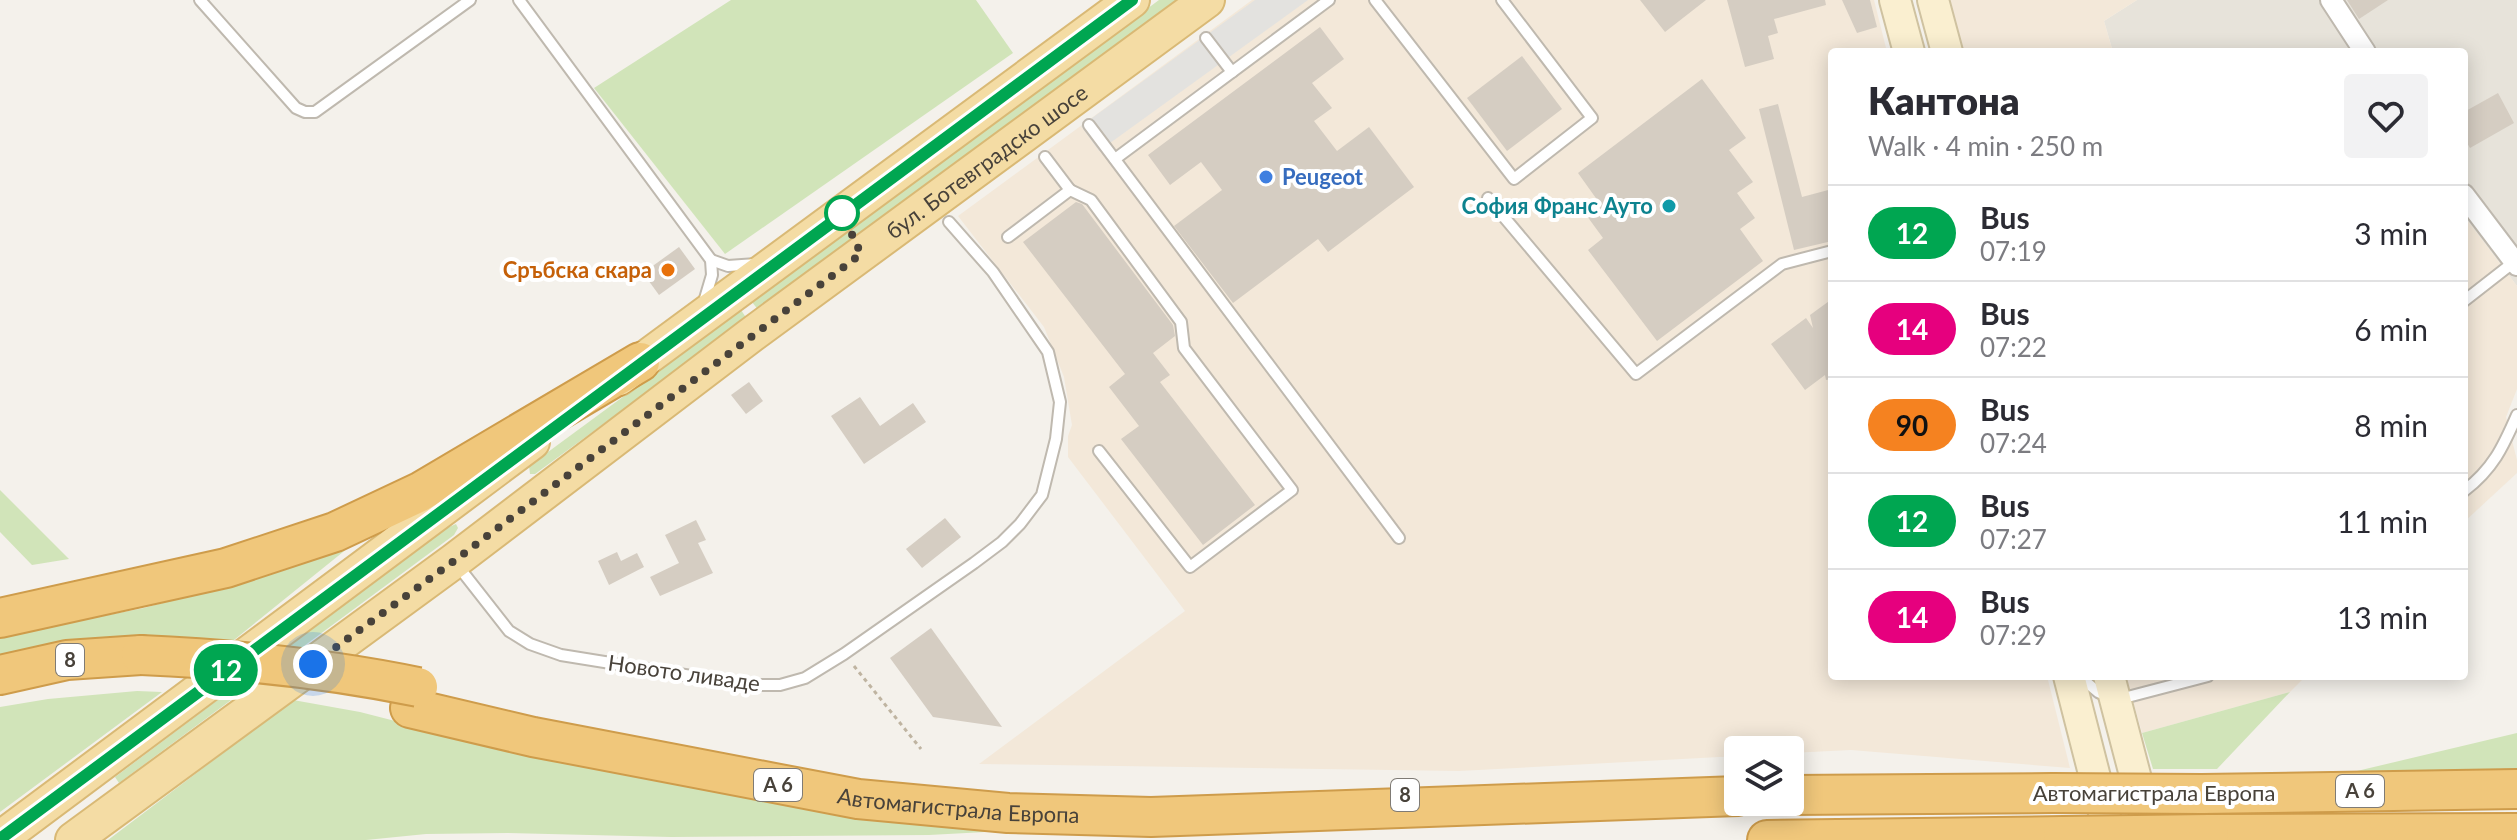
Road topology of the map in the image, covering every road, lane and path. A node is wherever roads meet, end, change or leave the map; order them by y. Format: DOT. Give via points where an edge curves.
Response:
graph roads {
  1 [pos="200,0"];
  2 [pos="470,0"];
  3 [pos="519,0"];
  4 [pos="1132,0"];
  5 [pos="1207,0"];
  6 [pos="1329,0"];
  7 [pos="1375,0"];
  8 [pos="1502,0"];
  9 [pos="1895,0"];
  10 [pos="1933,0"];
  11 [pos="2331,0"];
  12 [pos="1206,38"];
  13 [pos="1908,48"];
  14 [pos="1946,48"];
  15 [pos="2362,48"];
  16 [pos="1232,72"];
  17 [pos="1089,125"];
  18 [pos="1045,157"];
  19 [pos="1115,159"];
  20 [pos="1070,190"];
  21 [pos="1488,198"];
  22 [pos="2468,200"];
  23 [pos="949,222"];
  24 [pos="1008,237"];
  25 [pos="1828,252"];
  26 [pos="787,254"];
  27 [pos="711,260"];
  28 [pos="2516,263"];
  29 [pos="2468,298"];
  30 [pos="691,325"];
  31 [pos="640,362"];
  32 [pos="2517,415"];
  33 [pos="1099,451"];
  34 [pos="2468,488"];
  35 [pos="1399,538"];
  36 [pos="454,561"];
  37 [pos="0,618"];
  38 [pos="844,654"];
  39 [pos="140,667"];
  40 [pos="0,675"];
  41 [pos="2070,680"];
  42 [pos="2084,680"];
  43 [pos="2176,680"];
  44 [pos="2113,688"];
  45 [pos="0,691"];
  46 [pos="921,749"];
  47 [pos="2517,789"];
  48 [pos="1804,795"];
  49 [pos="1724,796"];
  50 [pos="2517,833"];
  51 [pos="0,839"];
  52 [pos="73,840"];
  53 [pos="1767,840"];
  54 [pos="2111,840"];
  55 [pos="2152,840"];
  1 -- 2 [label="lane" via="305,112 324,108"];
  3 -- 27 [label="lane"];
  4 -- 26 [label="main road, бул. Ботевградско шосе"];
  5 -- 36 [label="main road, бул. Ботевградско шосе"];
  6 -- 16 [label="lane"];
  7 -- 8 [label="lane" via="1514,179 1592,118"];
  9 -- 13 [label="main road"];
  10 -- 14 [label="main road"];
  11 -- 15 [label="street"];
  12 -- 16 [label="lane"];
  16 -- 19 [label="lane"];
  17 -- 19 [label="lane"];
  18 -- 20 [label="lane"];
  19 -- 35 [label="lane"];
  20 -- 24 [label="lane"];
  20 -- 33 [label="lane" via="1091,200 1181,322 1184,348 1292,490 1190,567"];
  21 -- 25 [label="lane" via="1636,374 1782,264"];
  22 -- 28 [label="street"];
  23 -- 38 [label="lane, Новото ливаде" via="993,272 1048,352 1060,402 1056,439 1042,495 1005,540"];
  26 -- 27 [label="lane" via="758,264 728,266"];
  26 -- 30 [label="main road, бул. Ботевградско шосе"];
  27 -- 30 [label="lane" via="706,298"];
  28 -- 29 [label="lane"];
  30 -- 31 [label="main road, бул. Ботевградско шосе"];
  31 -- 37 [label="highway" via="420,492 335,532 226,568"];
  31 -- 51 [label="main road, бул. Ботевградско шосе"];
  32 -- 34 [label="lane" via="2498,457"];
  36 -- 38 [label="lane, Новото ливаде" via="509,631 561,655 747,685 780,685 805,678"];
  36 -- 52 [label="main road, бул. Ботевградско шосе"];
  38 -- 46 [label="path"];
  39 -- 40 [label="highway, 8" via="67,660"];
  39 -- 45 [label="highway"];
  39 -- 49 [label="highway, 8, bridge" via="267,663 367,676 414,698 523,714 756,763 1006,794"];
  41 -- 54 [label="main road"];
  42 -- 44 [label="lane" via="2098,692"];
  43 -- 44 [label="lane"];
  44 -- 55 [label="main road"];
  47 -- 48 [label="highway, Автомагистрала Европа / A 6, bridge"];
  50 -- 53 [label="highway, Автомагистрала Европа / A 6, bridge"];
}
